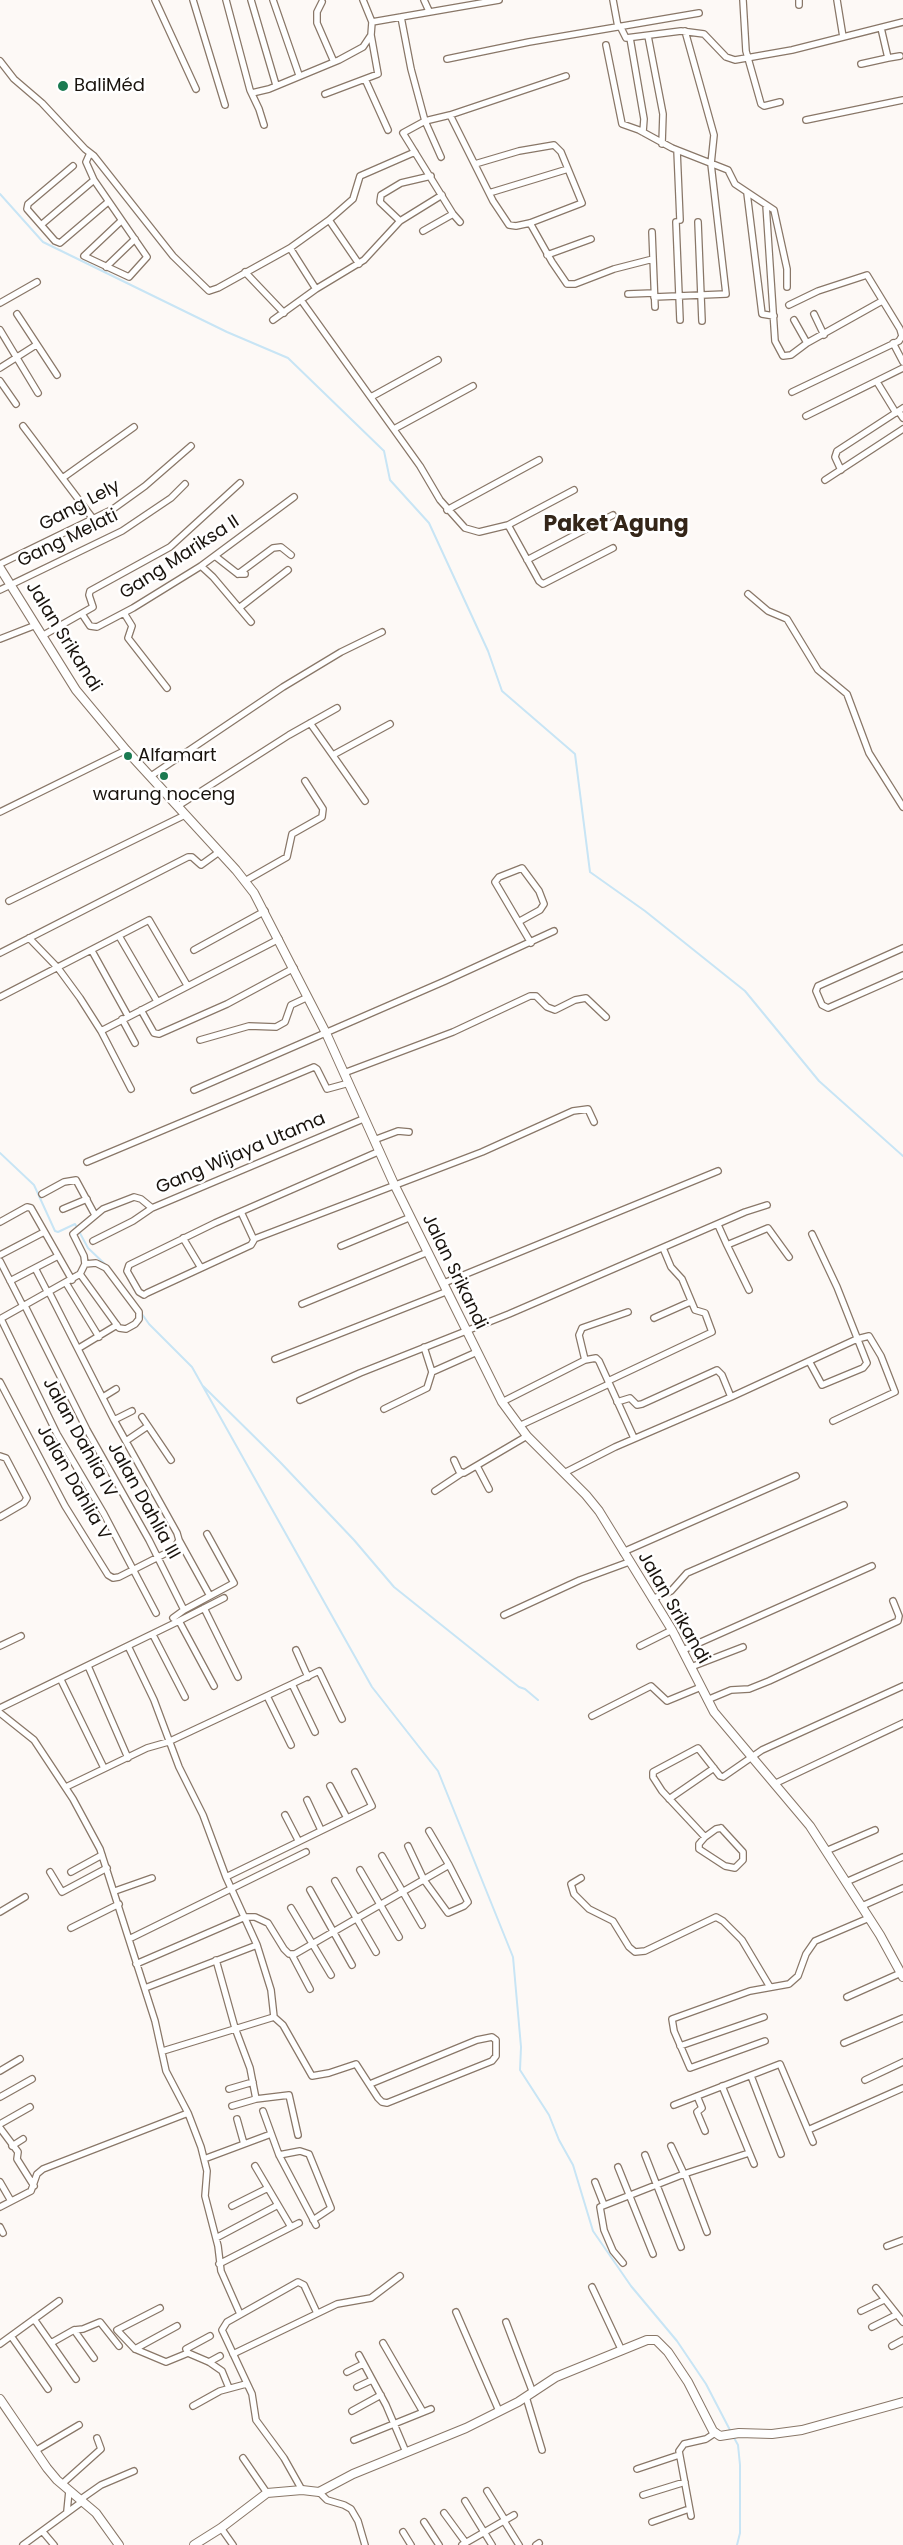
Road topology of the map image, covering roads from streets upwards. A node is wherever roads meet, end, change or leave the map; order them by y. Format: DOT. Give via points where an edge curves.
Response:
graph roads {
  1 [pos="155,0"];
  2 [pos="193,0"];
  3 [pos="226,0"];
  4 [pos="251,0"];
  5 [pos="273,0"];
  6 [pos="363,0"];
  7 [pos="424,0"];
  8 [pos="499,0"];
  9 [pos="613,0"];
  10 [pos="743,0"];
  11 [pos="837,0"];
  12 [pos="485,1"];
  13 [pos="322,2"];
  14 [pos="428,11"];
  15 [pos="699,13"];
  16 [pos="401,17"];
  17 [pos="372,22"];
  18 [pos="903,22"];
  19 [pos="619,26"];
  20 [pos="881,28"];
  21 [pos="685,31"];
  22 [pos="371,35"];
  23 [pos="648,36"];
  24 [pos="842,37"];
  25 [pos="630,38"];
  26 [pos="606,45"];
  27 [pos="900,56"];
  28 [pos="748,58"];
  29 [pos="888,58"];
  30 [pos="447,59"];
  31 [pos="0,61"];
  32 [pos="334,62"];
  33 [pos="861,64"];
  34 [pos="299,75"];
  35 [pos="566,76"];
  36 [pos="365,79"];
  37 [pos="276,85"];
  38 [pos="196,89"];
  39 [pos="252,93"];
  40 [pos="325,94"];
  41 [pos="903,100"];
  42 [pos="780,102"];
  43 [pos="224,104"];
  44 [pos="450,115"];
  45 [pos="806,120"];
  46 [pos="425,121"];
  47 [pos="264,125"];
  48 [pos="388,130"];
  49 [pos="643,132"];
  50 [pos="662,144"];
  51 [pos="677,150"];
  52 [pos="415,152"];
  53 [pos="90,153"];
  54 [pos="441,157"];
  55 [pos="475,164"];
  56 [pos="711,164"];
  57 [pos="73,166"];
  58 [pos="568,169"];
  59 [pos="431,176"];
  60 [pos="94,180"];
  61 [pos="489,193"];
  62 [pos="747,193"];
  63 [pos="442,195"];
  64 [pos="108,202"];
  65 [pos="766,205"];
  66 [pos="452,214"];
  67 [pos="121,220"];
  68 [pos="330,220"];
  69 [pos="400,221"];
  70 [pos="460,222"];
  71 [pos="698,222"];
  72 [pos="530,223"];
  73 [pos="41,225"];
  74 [pos="423,230"];
  75 [pos="652,232"];
  76 [pos="135,239"];
  77 [pos="591,240"];
  78 [pos="290,248"];
  79 [pos="547,255"];
  80 [pos="653,259"];
  81 [pos="359,264"];
  82 [pos="106,267"];
  83 [pos="245,272"];
  84 [pos="37,282"];
  85 [pos="787,287"];
  86 [pos="316,289"];
  87 [pos="628,294"];
  88 [pos="654,295"];
  89 [pos="701,295"];
  90 [pos="679,296"];
  91 [pos="301,300"];
  92 [pos="882,301"];
  93 [pos="0,303"];
  94 [pos="789,305"];
  95 [pos="655,307"];
  96 [pos="284,313"];
  97 [pos="17,314"];
  98 [pos="814,314"];
  99 [pos="774,316"];
  100 [pos="273,320"];
  101 [pos="680,320"];
  102 [pos="794,320"];
  103 [pos="702,321"];
  104 [pos="0,330"];
  105 [pos="824,335"];
  106 [pos="806,343"];
  107 [pos="893,343"];
  108 [pos="36,345"];
  109 [pos="17,357"];
  110 [pos="438,360"];
  111 [pos="903,362"];
  112 [pos="0,368"];
  113 [pos="903,368"];
  114 [pos="56,375"];
  115 [pos="0,381"];
  116 [pos="877,382"];
  117 [pos="473,386"];
  118 [pos="792,392"];
  119 [pos="38,393"];
  120 [pos="371,397"];
  121 [pos="16,404"];
  122 [pos="899,411"];
  123 [pos="806,416"];
  124 [pos="903,418"];
  125 [pos="23,426"];
  126 [pos="134,428"];
  127 [pos="394,429"];
  128 [pos="903,429"];
  129 [pos="191,446"];
  130 [pos="539,460"];
  131 [pos="841,470"];
  132 [pos="64,477"];
  133 [pos="825,480"];
  134 [pos="240,483"];
  135 [pos="185,484"];
  136 [pos="574,490"];
  137 [pos="294,497"];
  138 [pos="447,510"];
  139 [pos="613,515"];
  140 [pos="94,520"];
  141 [pos="508,525"];
  142 [pos="613,548"];
  143 [pos="291,555"];
  144 [pos="215,556"];
  145 [pos="528,560"];
  146 [pos="0,564"];
  147 [pos="201,566"];
  148 [pos="0,568"];
  149 [pos="288,570"];
  150 [pos="238,574"];
  151 [pos="245,574"];
  152 [pos="12,584"];
  153 [pos="0,590"];
  154 [pos="748,594"];
  155 [pos="239,608"];
  156 [pos="124,613"];
  157 [pos="82,614"];
  158 [pos="251,622"];
  159 [pos="36,625"];
  160 [pos="382,632"];
  161 [pos="42,636"];
  162 [pos="0,639"];
  163 [pos="167,688"];
  164 [pos="337,708"];
  165 [pos="310,723"];
  166 [pos="390,724"];
  167 [pos="126,750"];
  168 [pos="333,755"];
  169 [pos="151,776"];
  170 [pos="305,781"];
  171 [pos="365,801"];
  172 [pos="178,806"];
  173 [pos="903,807"];
  174 [pos="0,812"];
  175 [pos="186,815"];
  176 [pos="219,852"];
  177 [pos="245,881"];
  178 [pos="9,901"];
  179 [pos="265,912"];
  180 [pos="520,921"];
  181 [pos="554,931"];
  182 [pos="119,936"];
  183 [pos="28,938"];
  184 [pos="279,939"];
  185 [pos="531,943"];
  186 [pos="903,948"];
  187 [pos="194,950"];
  188 [pos="92,951"];
  189 [pos="0,953"];
  190 [pos="58,968"];
  191 [pos="294,968"];
  192 [pos="903,975"];
  193 [pos="187,985"];
  194 [pos="0,997"];
  195 [pos="308,997"];
  196 [pos="157,1001"];
  197 [pos="142,1010"];
  198 [pos="606,1017"];
  199 [pos="125,1018"];
  200 [pos="101,1031"];
  201 [pos="326,1033"];
  202 [pos="200,1040"];
  203 [pos="134,1043"];
  204 [pos="344,1073"];
  205 [pos="349,1083"];
  206 [pos="131,1089"];
  207 [pos="194,1090"];
  208 [pos="363,1118"];
  209 [pos="594,1122"];
  210 [pos="409,1132"];
  211 [pos="374,1140"];
  212 [pos="380,1151"];
  213 [pos="87,1162"];
  214 [pos="718,1171"];
  215 [pos="394,1184"];
  216 [pos="42,1194"];
  217 [pos="87,1199"];
  218 [pos="767,1205"];
  219 [pos="152,1208"];
  220 [pos="64,1209"];
  221 [pos="241,1212"];
  222 [pos="95,1215"];
  223 [pos="410,1217"];
  224 [pos="0,1222"];
  225 [pos="718,1225"];
  226 [pos="44,1232"];
  227 [pos="812,1234"];
  228 [pos="183,1238"];
  229 [pos="254,1239"];
  230 [pos="93,1241"];
  231 [pos="727,1245"];
  232 [pos="341,1246"];
  233 [pos="662,1248"];
  234 [pos="428,1252"];
  235 [pos="0,1255"];
  236 [pos="58,1256"];
  237 [pos="789,1257"];
  238 [pos="0,1261"];
  239 [pos="85,1264"];
  240 [pos="35,1268"];
  241 [pos="201,1268"];
  242 [pos="80,1274"];
  243 [pos="72,1280"];
  244 [pos="10,1281"];
  245 [pos="66,1283"];
  246 [pos="444,1283"];
  247 [pos="749,1290"];
  248 [pos="448,1291"];
  249 [pos="49,1292"];
  250 [pos="690,1302"];
  251 [pos="302,1304"];
  252 [pos="24,1306"];
  253 [pos="628,1312"];
  254 [pos="654,1318"];
  255 [pos="0,1319"];
  256 [pos="117,1325"];
  257 [pos="467,1331"];
  258 [pos="99,1337"];
  259 [pos="857,1339"];
  260 [pos="424,1347"];
  261 [pos="79,1348"];
  262 [pos="477,1352"];
  263 [pos="275,1359"];
  264 [pos="585,1360"];
  265 [pos="809,1361"];
  266 [pos="432,1372"];
  267 [pos="0,1382"];
  268 [pos="608,1382"];
  269 [pos="116,1390"];
  270 [pos="103,1397"];
  271 [pos="731,1397"];
  272 [pos="300,1400"];
  273 [pos="502,1402"];
  274 [pos="617,1402"];
  275 [pos="384,1409"];
  276 [pos="132,1411"];
  277 [pos="142,1417"];
  278 [pos="114,1420"];
  279 [pos="833,1421"];
  280 [pos="148,1426"];
  281 [pos="519,1426"];
  282 [pos="527,1436"];
  283 [pos="634,1438"];
  284 [pos="126,1441"];
  285 [pos="0,1456"];
  286 [pos="171,1460"];
  287 [pos="454,1460"];
  288 [pos="477,1466"];
  289 [pos="462,1473"];
  290 [pos="564,1473"];
  291 [pos="796,1476"];
  292 [pos="488,1489"];
  293 [pos="435,1491"];
  294 [pos="844,1505"];
  295 [pos="0,1517"];
  296 [pos="207,1534"];
  297 [pos="179,1540"];
  298 [pos="623,1552"];
  299 [pos="158,1558"];
  300 [pos="629,1562"];
  301 [pos="872,1566"];
  302 [pos="133,1570"];
  303 [pos="210,1596"];
  304 [pos="224,1598"];
  305 [pos="652,1599"];
  306 [pos="893,1601"];
  307 [pos="204,1608"];
  308 [pos="184,1610"];
  309 [pos="156,1613"];
  310 [pos="504,1615"];
  311 [pos="176,1620"];
  312 [pos="672,1630"];
  313 [pos="153,1635"];
  314 [pos="21,1636"];
  315 [pos="0,1646"];
  316 [pos="128,1646"];
  317 [pos="640,1646"];
  318 [pos="743,1647"];
  319 [pos="296,1650"];
  320 [pos="683,1650"];
  321 [pos="88,1666"];
  322 [pos="691,1668"];
  323 [pos="238,1677"];
  324 [pos="308,1677"];
  325 [pos="61,1680"];
  326 [pos="292,1684"];
  327 [pos="214,1686"];
  328 [pos="903,1686"];
  329 [pos="701,1687"];
  330 [pos="267,1696"];
  331 [pos="185,1697"];
  332 [pos="707,1700"];
  333 [pos="0,1708"];
  334 [pos="0,1715"];
  335 [pos="592,1716"];
  336 [pos="342,1719"];
  337 [pos="903,1723"];
  338 [pos="315,1732"];
  339 [pos="168,1742"];
  340 [pos="291,1745"];
  341 [pos="751,1756"];
  342 [pos="128,1758"];
  343 [pos="104,1768"];
  344 [pos="714,1768"];
  345 [pos="355,1772"];
  346 [pos="774,1784"];
  347 [pos="330,1786"];
  348 [pos="66,1787"];
  349 [pos="307,1800"];
  350 [pos="669,1800"];
  351 [pos="284,1814"];
  352 [pos="347,1818"];
  353 [pos="321,1830"];
  354 [pos="428,1830"];
  355 [pos="875,1830"];
  356 [pos="705,1837"];
  357 [pos="298,1840"];
  358 [pos="408,1846"];
  359 [pos="826,1851"];
  360 [pos="306,1852"];
  361 [pos="102,1855"];
  362 [pos="382,1856"];
  363 [pos="903,1857"];
  364 [pos="449,1865"];
  365 [pos="107,1868"];
  366 [pos="360,1870"];
  367 [pos="50,1872"];
  368 [pos="70,1872"];
  369 [pos="226,1877"];
  370 [pos="152,1878"];
  371 [pos="581,1878"];
  372 [pos="424,1880"];
  373 [pos="335,1881"];
  374 [pos="846,1882"];
  375 [pos="903,1888"];
  376 [pos="232,1889"];
  377 [pos="310,1890"];
  378 [pos="115,1891"];
  379 [pos="402,1891"];
  380 [pos="25,1897"];
  381 [pos="119,1904"];
  382 [pos="378,1905"];
  383 [pos="862,1906"];
  384 [pos="291,1908"];
  385 [pos="0,1912"];
  386 [pos="245,1917"];
  387 [pos="357,1918"];
  388 [pos="869,1918"];
  389 [pos="422,1925"];
  390 [pos="71,1928"];
  391 [pos="334,1931"];
  392 [pos="399,1937"];
  393 [pos="129,1939"];
  394 [pos="257,1944"];
  395 [pos="312,1944"];
  396 [pos="376,1952"];
  397 [pos="292,1955"];
  398 [pos="216,1960"];
  399 [pos="136,1964"];
  400 [pos="352,1965"];
  401 [pos="902,1974"];
  402 [pos="331,1975"];
  403 [pos="770,1987"];
  404 [pos="145,1988"];
  405 [pos="310,1989"];
  406 [pos="847,1997"];
  407 [pos="274,2017"];
  408 [pos="764,2017"];
  409 [pos="903,2018"];
  410 [pos="235,2028"];
  411 [pos="765,2041"];
  412 [pos="844,2043"];
  413 [pos="680,2046"];
  414 [pos="163,2051"];
  415 [pos="20,2059"];
  416 [pos="903,2062"];
  417 [pos="0,2070"];
  418 [pos="750,2076"];
  419 [pos="32,2079"];
  420 [pos="865,2080"];
  421 [pos="253,2082"];
  422 [pos="370,2084"];
  423 [pos="722,2086"];
  424 [pos="903,2088"];
  425 [pos="229,2089"];
  426 [pos="697,2096"];
  427 [pos="0,2097"];
  428 [pos="256,2099"];
  429 [pos="674,2105"];
  430 [pos="232,2106"];
  431 [pos="30,2107"];
  432 [pos="263,2111"];
  433 [pos="188,2113"];
  434 [pos="236,2119"];
  435 [pos="0,2124"];
  436 [pos="0,2128"];
  437 [pos="808,2130"];
  438 [pos="705,2132"];
  439 [pos="271,2134"];
  440 [pos="298,2135"];
  441 [pos="23,2139"];
  442 [pos="813,2142"];
  443 [pos="244,2144"];
  444 [pos="12,2146"];
  445 [pos="671,2146"];
  446 [pos="749,2153"];
  447 [pos="781,2154"];
  448 [pos="279,2155"];
  449 [pos="645,2155"];
  450 [pos="204,2159"];
  451 [pos="754,2164"];
  452 [pos="255,2166"];
  453 [pos="618,2167"];
  454 [pos="684,2174"];
  455 [pos="0,2182"];
  456 [pos="595,2182"];
  457 [pos="656,2185"];
  458 [pos="34,2186"];
  459 [pos="268,2188"];
  460 [pos="630,2195"];
  461 [pos="11,2201"];
  462 [pos="278,2205"];
  463 [pos="604,2205"];
  464 [pos="232,2206"];
  465 [pos="0,2208"];
  466 [pos="299,2223"];
  467 [pos="291,2228"];
  468 [pos="707,2232"];
  469 [pos="216,2238"];
  470 [pos="903,2240"];
  471 [pos="887,2246"];
  472 [pos="681,2247"];
  473 [pos="652,2254"];
  474 [pos="623,2263"];
  475 [pos="220,2264"];
  476 [pos="400,2276"];
  477 [pos="592,2287"];
  478 [pos="876,2288"];
  479 [pos="884,2300"];
  480 [pos="59,2302"];
  481 [pos="160,2308"];
  482 [pos="861,2311"];
  483 [pos="456,2312"];
  484 [pos="317,2313"];
  485 [pos="240,2314"];
  486 [pos="896,2315"];
  487 [pos="34,2320"];
  488 [pos="506,2322"];
  489 [pos="903,2322"];
  490 [pos="176,2326"];
  491 [pos="872,2327"];
  492 [pos="74,2330"];
  493 [pos="11,2336"];
  494 [pos="210,2336"];
  495 [pos="903,2340"];
  496 [pos="51,2343"];
  497 [pos="383,2343"];
  498 [pos="0,2344"];
  499 [pos="119,2346"];
  500 [pos="892,2346"];
  501 [pos="135,2349"];
  502 [pos="622,2351"];
  503 [pos="188,2353"];
  504 [pos="234,2354"];
  505 [pos="359,2355"];
  506 [pos="220,2356"];
  507 [pos="94,2358"];
  508 [pos="210,2362"];
  509 [pos="363,2364"];
  510 [pos="347,2372"];
  511 [pos="76,2379"];
  512 [pos="372,2380"];
  513 [pos="246,2384"];
  514 [pos="357,2387"];
  515 [pos="48,2388"];
  516 [pos="229,2388"];
  517 [pos="381,2395"];
  518 [pos="529,2395"];
  519 [pos="0,2399"];
  520 [pos="903,2402"];
  521 [pos="193,2406"];
  522 [pos="431,2409"];
  523 [pos="352,2411"];
  524 [pos="499,2411"];
  525 [pos="423,2412"];
  526 [pos="395,2424"];
  527 [pos="79,2425"];
  528 [pos="715,2433"];
  529 [pos="97,2438"];
  530 [pos="354,2440"];
  531 [pos="542,2450"];
  532 [pos="35,2451"];
  533 [pos="406,2452"];
  534 [pos="680,2455"];
  535 [pos="243,2458"];
  536 [pos="637,2469"];
  537 [pos="134,2471"];
  538 [pos="685,2482"];
  539 [pos="62,2484"];
  540 [pos="302,2490"];
  541 [pos="69,2491"];
  542 [pos="487,2491"];
  543 [pos="319,2492"];
  544 [pos="267,2494"];
  545 [pos="643,2495"];
  546 [pos="82,2500"];
  547 [pos="465,2502"];
  548 [pos="690,2509"];
  549 [pos="67,2511"];
  550 [pos="444,2513"];
  551 [pos="514,2515"];
  552 [pos="691,2516"];
  553 [pos="504,2521"];
  554 [pos="424,2522"];
  555 [pos="652,2522"];
  556 [pos="221,2528"];
  557 [pos="43,2532"];
  558 [pos="403,2532"];
  559 [pos="484,2532"];
  560 [pos="464,2544"];
  561 [pos="23,2545"];
  562 [pos="54,2545"];
  563 [pos="119,2545"];
  564 [pos="194,2545"];
  565 [pos="232,2545"];
  566 [pos="365,2545"];
  567 [pos="411,2545"];
  568 [pos="439,2545"];
  569 [pos="492,2545"];
  570 [pos="519,2545"];
  1 -- 38 [label="street"];
  2 -- 43 [label="street"];
  3 -- 39 [label="street"];
  4 -- 37 [label="street"];
  5 -- 34 [label="street"];
  6 -- 17 [label="street"];
  7 -- 14 [label="street"];
  8 -- 12 [label="street"];
  9 -- 19 [label="street"];
  10 -- 28 [label="street"];
  11 -- 24 [label="street"];
  12 -- 14 [label="street"];
  13 -- 32 [label="street" via="317,12 317,23"];
  14 -- 16 [label="street"];
  15 -- 19 [label="street"];
  16 -- 17 [label="street"];
  16 -- 46 [label="street"];
  17 -- 22 [label="street"];
  18 -- 20 [label="street"];
  19 -- 25 [label="street" via="622,35"];
  19 -- 30 [label="street"];
  20 -- 24 [label="street"];
  20 -- 29 [label="street"];
  21 -- 23 [label="street"];
  21 -- 28 [label="street" via="704,34 726,57 735,60"];
  21 -- 56 [label="street" via="714,135"];
  22 -- 32 [label="street" via="363,47"];
  22 -- 36 [label="street" via="379,72"];
  23 -- 25 [label="street"];
  23 -- 50 [label="street" via="662,109"];
  24 -- 28 [label="street"];
  25 -- 49 [label="street" via="644,120"];
  26 -- 49 [label="street" via="621,123"];
  27 -- 29 [label="street"];
  28 -- 42 [label="street" via="762,106"];
  29 -- 33 [label="street"];
  31 -- 53 [label="street" via="14,79"];
  32 -- 34 [label="street"];
  34 -- 37 [label="street"];
  35 -- 44 [label="street"];
  36 -- 40 [label="street"];
  36 -- 48 [label="street"];
  37 -- 39 [label="street"];
  39 -- 47 [label="street"];
  41 -- 45 [label="street"];
  44 -- 46 [label="street"];
  44 -- 55 [label="street"];
  46 -- 52 [label="street" via="403,133"];
  46 -- 54 [label="street"];
  49 -- 50 [label="street"];
  50 -- 51 [label="street"];
  51 -- 56 [label="street"];
  51 -- 90 [label="street"];
  52 -- 59 [label="street"];
  52 -- 68 [label="street" via="360,176 352,199"];
  53 -- 60 [label="street" via="86,162"];
  53 -- 83 [label="street" via="108,171 168,249 209,291"];
  55 -- 58 [label="street" via="550,145 559,149"];
  55 -- 61 [label="street"];
  56 -- 62 [label="street" via="728,170 736,184"];
  56 -- 89 [label="street" via="726,294"];
  57 -- 73 [label="street" via="28,204 29,212"];
  58 -- 61 [label="street"];
  58 -- 72 [label="street" via="582,203"];
  59 -- 63 [label="street"];
  59 -- 69 [label="street" via="402,183 381,195 380,202"];
  60 -- 64 [label="street"];
  60 -- 73 [label="street"];
  61 -- 72 [label="street" via="509,224"];
  62 -- 65 [label="street"];
  62 -- 99 [label="street" via="762,314"];
  63 -- 66 [label="street"];
  63 -- 69 [label="street"];
  64 -- 67 [label="street"];
  64 -- 73 [label="street" via="60,243"];
  65 -- 85 [label="street" via="774,210 787,269"];
  65 -- 99 [label="street"];
  66 -- 70 [label="street"];
  66 -- 74 [label="street"];
  67 -- 76 [label="street"];
  67 -- 82 [label="street" via="84,256"];
  68 -- 78 [label="street"];
  68 -- 81 [label="street"];
  69 -- 81 [label="street" via="385,234 374,252"];
  71 -- 89 [label="street"];
  72 -- 79 [label="street"];
  75 -- 80 [label="street"];
  76 -- 82 [label="street"];
  76 -- 82 [label="street" via="147,257 128,277"];
  77 -- 79 [label="street"];
  78 -- 83 [label="street"];
  78 -- 86 [label="street"];
  79 -- 80 [label="street" via="564,282 572,285"];
  80 -- 88 [label="street"];
  81 -- 86 [label="street"];
  83 -- 96 [label="street"];
  84 -- 93 [label="street"];
  86 -- 91 [label="street"];
  87 -- 88 [label="street"];
  88 -- 90 [label="street"];
  88 -- 95 [label="street"];
  89 -- 90 [label="street"];
  89 -- 103 [label="street"];
  90 -- 101 [label="street"];
  91 -- 96 [label="street"];
  91 -- 120 [label="street"];
  92 -- 94 [label="street" via="866,275 818,291"];
  92 -- 105 [label="street"];
  92 -- 107 [label="street" via="901,333 901,338"];
  96 -- 100 [label="street"];
  97 -- 108 [label="street"];
  98 -- 105 [label="street"];
  99 -- 106 [label="street" via="774,341 783,356 791,355"];
  102 -- 106 [label="street"];
  104 -- 109 [label="street"];
  105 -- 106 [label="street"];
  107 -- 111 [label="street"];
  107 -- 118 [label="street"];
  108 -- 109 [label="street"];
  108 -- 114 [label="street"];
  109 -- 112 [label="street"];
  109 -- 119 [label="street"];
  110 -- 120 [label="street"];
  113 -- 116 [label="street"];
  115 -- 121 [label="street"];
  116 -- 122 [label="street"];
  116 -- 123 [label="street"];
  117 -- 127 [label="street"];
  120 -- 127 [label="street"];
  122 -- 124 [label="street"];
  122 -- 131 [label="street" via="837,451 835,457"];
  125 -- 132 [label="street"];
  126 -- 132 [label="street"];
  127 -- 138 [label="street"];
  128 -- 131 [label="street"];
  129 -- 140 [label="street, Gang Lely" via="135,494"];
  130 -- 138 [label="street"];
  131 -- 133 [label="street"];
  132 -- 140 [label="street"];
  134 -- 157 [label="street" via="170,547 90,591 94,607"];
  135 -- 152 [label="street, Gang Melati" via="171,498 122,531"];
  136 -- 141 [label="street"];
  137 -- 144 [label="street, Gang Mariksa II"];
  138 -- 141 [label="street" via="472,531"];
  139 -- 145 [label="street"];
  140 -- 146 [label="street, Gang Lely"];
  141 -- 145 [label="street"];
  142 -- 145 [label="street" via="545,584 539,581"];
  143 -- 150 [label="street" via="281,547 273,548"];
  144 -- 147 [label="street, Gang Mariksa II"];
  144 -- 150 [label="street"];
  147 -- 155 [label="street"];
  147 -- 156 [label="street, Gang Mariksa II"];
  148 -- 152 [label="street, Jalan Srikandi"];
  149 -- 155 [label="street"];
  150 -- 151 [label="street"];
  152 -- 153 [label="street, Gang Melati"];
  152 -- 159 [label="street, Jalan Srikandi"];
  154 -- 173 [label="street" via="768,611 787,619 818,670 846,694 869,753"];
  155 -- 158 [label="street"];
  156 -- 157 [label="street, Gang Mariksa II" via="93,627"];
  156 -- 163 [label="street" via="132,626 128,638"];
  157 -- 161 [label="street"];
  159 -- 161 [label="street, Jalan Srikandi"];
  159 -- 162 [label="street"];
  160 -- 169 [label="street" via="283,687"];
  161 -- 167 [label="street, Jalan Srikandi" via="76,690"];
  164 -- 165 [label="street"];
  165 -- 168 [label="street"];
  165 -- 172 [label="street"];
  166 -- 168 [label="street"];
  167 -- 169 [label="street, Jalan Srikandi"];
  167 -- 174 [label="street"];
  168 -- 171 [label="street"];
  169 -- 172 [label="street, Jalan Srikandi"];
  170 -- 177 [label="street" via="322,809 322,817 292,834 287,857"];
  172 -- 175 [label="street, Jalan Srikandi"];
  175 -- 176 [label="street, Jalan Srikandi"];
  175 -- 178 [label="street"];
  176 -- 177 [label="street, Jalan Srikandi"];
  176 -- 183 [label="street" via="201,864 192,857 188,858"];
  177 -- 179 [label="street, Jalan Srikandi"];
  179 -- 184 [label="street, Jalan Srikandi"];
  179 -- 187 [label="street"];
  180 -- 180 [label="street" via="495,882 499,877 522,868 539,891 544,904 540,910"];
  180 -- 185 [label="street"];
  181 -- 185 [label="street"];
  182 -- 188 [label="street"];
  182 -- 193 [label="street" via="147,920 151,921"];
  182 -- 196 [label="street"];
  183 -- 189 [label="street"];
  183 -- 190 [label="street"];
  184 -- 191 [label="street, Jalan Srikandi"];
  184 -- 193 [label="street"];
  185 -- 201 [label="street"];
  186 -- 192 [label="street" via="818,986 816,991 822,1005 831,1008"];
  188 -- 190 [label="street"];
  188 -- 199 [label="street"];
  190 -- 194 [label="street"];
  190 -- 200 [label="street"];
  191 -- 195 [label="street, Jalan Srikandi"];
  191 -- 197 [label="street" via="159,1034 154,1033"];
  193 -- 196 [label="street"];
  195 -- 201 [label="street, Jalan Srikandi"];
  195 -- 202 [label="street" via="291,1005 286,1022 276,1027 249,1026"];
  196 -- 197 [label="street"];
  197 -- 199 [label="street"];
  198 -- 204 [label="street" via="586,998 555,1010 547,1008 536,996 530,996 453,1032"];
  199 -- 200 [label="street"];
  199 -- 203 [label="street"];
  200 -- 206 [label="street"];
  201 -- 204 [label="street, Jalan Srikandi"];
  201 -- 207 [label="street"];
  204 -- 205 [label="street, Jalan Srikandi"];
  205 -- 208 [label="street, Jalan Srikandi"];
  205 -- 213 [label="street" via="327,1089 314,1067"];
  208 -- 211 [label="street, Jalan Srikandi"];
  208 -- 219 [label="street, Gang Wijaya Utama"];
  209 -- 215 [label="street" via="588,1109 581,1109 482,1152"];
  210 -- 211 [label="street" via="398,1131"];
  211 -- 212 [label="street, Jalan Srikandi"];
  212 -- 215 [label="street, Jalan Srikandi"];
  212 -- 221 [label="street"];
  214 -- 246 [label="street"];
  215 -- 223 [label="street, Jalan Srikandi"];
  215 -- 229 [label="street"];
  216 -- 217 [label="street" via="64,1182 76,1180"];
  217 -- 220 [label="street"];
  217 -- 222 [label="street"];
  218 -- 225 [label="street"];
  219 -- 222 [label="street, Gang Wijaya Utama" via="141,1199 130,1197"];
  219 -- 230 [label="street"];
  221 -- 228 [label="street"];
  221 -- 229 [label="street"];
  222 -- 239 [label="street, Gang Wijaya Utama" via="73,1234"];
  223 -- 232 [label="street"];
  223 -- 234 [label="street, Jalan Srikandi"];
  224 -- 226 [label="street" via="29,1207"];
  225 -- 231 [label="street"];
  225 -- 233 [label="street"];
  226 -- 235 [label="street"];
  226 -- 236 [label="street"];
  227 -- 259 [label="street"];
  228 -- 241 [label="street"];
  228 -- 241 [label="street" via="127,1267 139,1292 144,1295"];
  229 -- 241 [label="street" via="252,1245"];
  231 -- 237 [label="street" via="768,1228"];
  231 -- 247 [label="street"];
  233 -- 250 [label="street" via="671,1267 682,1279"];
  233 -- 257 [label="street"];
  234 -- 246 [label="street, Jalan Srikandi"];
  234 -- 251 [label="street"];
  236 -- 240 [label="street"];
  236 -- 243 [label="street"];
  238 -- 244 [label="street, Jalan Dahlia III"];
  239 -- 242 [label="street"];
  239 -- 256 [label="street" via="96,1263 106,1268 139,1312 139,1319 131,1327 124,1329"];
  240 -- 244 [label="street"];
  240 -- 249 [label="street"];
  242 -- 243 [label="street"];
  242 -- 256 [label="street"];
  243 -- 245 [label="street"];
  244 -- 252 [label="street, Jalan Dahlia III"];
  245 -- 249 [label="street"];
  245 -- 258 [label="street"];
  246 -- 248 [label="street, Jalan Srikandi"];
  248 -- 257 [label="street, Jalan Srikandi"];
  248 -- 263 [label="street"];
  249 -- 252 [label="street"];
  249 -- 261 [label="street"];
  250 -- 254 [label="street"];
  250 -- 268 [label="street" via="695,1310 705,1313 711,1333"];
  252 -- 255 [label="street"];
  252 -- 299 [label="street, Jalan Dahlia III" via="87,1430"];
  253 -- 264 [label="street" via="580,1329"];
  255 -- 302 [label="street, Jalan Dahlia IV" via="57,1434"];
  256 -- 258 [label="street"];
  257 -- 260 [label="street"];
  257 -- 262 [label="street, Jalan Srikandi"];
  258 -- 261 [label="street"];
  259 -- 265 [label="street"];
  259 -- 265 [label="street" via="868,1364 863,1368 822,1386"];
  259 -- 279 [label="street" via="866,1336 872,1340 895,1392"];
  260 -- 266 [label="street"];
  260 -- 272 [label="street"];
  261 -- 270 [label="street"];
  262 -- 266 [label="street"];
  262 -- 273 [label="street, Jalan Srikandi"];
  264 -- 268 [label="street" via="597,1359"];
  264 -- 273 [label="street"];
  265 -- 271 [label="street"];
  266 -- 275 [label="street" via="427,1388"];
  267 -- 302 [label="street, Jalan Dahlia V" via="65,1506 108,1575 119,1577"];
  268 -- 274 [label="street"];
  268 -- 281 [label="street"];
  269 -- 270 [label="street"];
  270 -- 278 [label="street"];
  271 -- 274 [label="street" via="717,1370 642,1404 637,1405 630,1398"];
  271 -- 283 [label="street"];
  273 -- 281 [label="street, Jalan Srikandi"];
  274 -- 283 [label="street"];
  276 -- 278 [label="street"];
  277 -- 280 [label="street"];
  278 -- 284 [label="street"];
  280 -- 284 [label="street"];
  280 -- 286 [label="street"];
  281 -- 282 [label="street, Jalan Srikandi"];
  282 -- 288 [label="street"];
  282 -- 290 [label="street, Jalan Srikandi"];
  283 -- 290 [label="street"];
  284 -- 297 [label="street"];
  285 -- 295 [label="street" via="6,1458 27,1498"];
  287 -- 289 [label="street"];
  288 -- 289 [label="street"];
  288 -- 292 [label="street"];
  289 -- 293 [label="street"];
  290 -- 298 [label="street, Jalan Srikandi" via="599,1511"];
  291 -- 298 [label="street"];
  294 -- 305 [label="street" via="687,1573 671,1591"];
  296 -- 303 [label="street" via="234,1583"];
  297 -- 299 [label="street, Jalan Dahlia V" via="174,1549"];
  297 -- 303 [label="street"];
  298 -- 300 [label="street, Jalan Srikandi"];
  299 -- 302 [label="street, Jalan Dahlia V"];
  299 -- 308 [label="street, Jalan Dahlia III"];
  300 -- 305 [label="street, Jalan Srikandi"];
  300 -- 310 [label="street" via="582,1579"];
  301 -- 320 [label="street"];
  302 -- 309 [label="street, Jalan Dahlia IV"];
  303 -- 308 [label="street"];
  304 -- 307 [label="street"];
  305 -- 312 [label="street, Jalan Srikandi"];
  306 -- 332 [label="street" via="898,1621 769,1681 749,1689 731,1690"];
  307 -- 311 [label="street"];
  307 -- 323 [label="street"];
  308 -- 311 [label="street"];
  311 -- 313 [label="street"];
  311 -- 327 [label="street"];
  312 -- 317 [label="street"];
  312 -- 320 [label="street, Jalan Srikandi"];
  313 -- 316 [label="street"];
  313 -- 331 [label="street"];
  314 -- 315 [label="street"];
  316 -- 321 [label="street"];
  316 -- 339 [label="street" via="154,1700"];
  318 -- 322 [label="street"];
  319 -- 324 [label="street"];
  320 -- 322 [label="street, Jalan Srikandi"];
  321 -- 325 [label="street"];
  321 -- 342 [label="street"];
  322 -- 329 [label="street, Jalan Srikandi"];
  324 -- 326 [label="street"];
  324 -- 336 [label="street" via="319,1671"];
  325 -- 333 [label="street"];
  325 -- 343 [label="street"];
  326 -- 330 [label="street"];
  326 -- 338 [label="street"];
  328 -- 341 [label="street"];
  329 -- 332 [label="street, Jalan Srikandi"];
  329 -- 335 [label="street" via="666,1701 651,1686"];
  330 -- 339 [label="street"];
  330 -- 340 [label="street"];
  332 -- 341 [label="street, Jalan Srikandi" via="719,1720"];
  334 -- 348 [label="street" via="31,1736"];
  337 -- 346 [label="street"];
  339 -- 342 [label="street"];
  339 -- 369 [label="street" via="203,1815"];
  341 -- 344 [label="street" via="723,1777"];
  341 -- 346 [label="street, Jalan Srikandi"];
  342 -- 343 [label="street"];
  343 -- 348 [label="street"];
  344 -- 350 [label="street"];
  344 -- 350 [label="street" via="698,1748 654,1772 653,1777"];
  345 -- 352 [label="street" via="372,1806"];
  346 -- 359 [label="street, Jalan Srikandi" via="804,1817"];
  347 -- 352 [label="street"];
  348 -- 361 [label="street"];
  349 -- 353 [label="street"];
  350 -- 356 [label="street"];
  351 -- 357 [label="street"];
  352 -- 353 [label="street"];
  353 -- 357 [label="street"];
  354 -- 364 [label="street"];
  355 -- 359 [label="street"];
  356 -- 356 [label="street" via="721,1828 743,1852 743,1860 734,1868 725,1866 699,1848"];
  357 -- 369 [label="street"];
  358 -- 372 [label="street"];
  359 -- 374 [label="street, Jalan Srikandi"];
  360 -- 376 [label="street"];
  361 -- 365 [label="street"];
  361 -- 368 [label="street"];
  362 -- 379 [label="street"];
  363 -- 374 [label="street"];
  364 -- 372 [label="street"];
  364 -- 372 [label="street" via="467,1898 468,1903 464,1906 446,1913"];
  365 -- 367 [label="street" via="62,1892"];
  365 -- 378 [label="street"];
  366 -- 382 [label="street"];
  369 -- 376 [label="street"];
  370 -- 378 [label="street"];
  371 -- 403 [label="street" via="571,1884 574,1894 589,1909 613,1921 633,1951 645,1951 716,1917 749,1949"];
  372 -- 379 [label="street"];
  373 -- 387 [label="street"];
  374 -- 383 [label="street, Jalan Srikandi"];
  375 -- 383 [label="street"];
  376 -- 386 [label="street"];
  376 -- 393 [label="street"];
  377 -- 391 [label="street"];
  378 -- 381 [label="street"];
  379 -- 382 [label="street"];
  379 -- 389 [label="street"];
  380 -- 385 [label="street"];
  381 -- 390 [label="street"];
  381 -- 393 [label="street"];
  382 -- 387 [label="street"];
  382 -- 392 [label="street"];
  383 -- 388 [label="street, Jalan Srikandi"];
  384 -- 395 [label="street"];
  386 -- 394 [label="street"];
  386 -- 397 [label="street" via="256,1917 268,1923 284,1950"];
  386 -- 399 [label="street"];
  387 -- 391 [label="street"];
  387 -- 396 [label="street"];
  388 -- 401 [label="street, Jalan Srikandi"];
  388 -- 403 [label="street" via="820,1938 811,1946 795,1981"];
  391 -- 395 [label="street"];
  391 -- 400 [label="street"];
  393 -- 399 [label="street"];
  394 -- 398 [label="street"];
  394 -- 407 [label="street" via="271,1990"];
  395 -- 397 [label="street"];
  395 -- 402 [label="street"];
  397 -- 405 [label="street"];
  398 -- 404 [label="street"];
  398 -- 410 [label="street"];
  399 -- 404 [label="street"];
  401 -- 406 [label="street"];
  403 -- 413 [label="street" via="674,2017 671,2023"];
  404 -- 414 [label="street"];
  407 -- 410 [label="street"];
  407 -- 422 [label="street" via="283,2025 312,2076 356,2064"];
  408 -- 413 [label="street"];
  409 -- 412 [label="street"];
  410 -- 414 [label="street"];
  410 -- 421 [label="street"];
  411 -- 413 [label="street" via="690,2068"];
  414 -- 433 [label="street" via="166,2071"];
  415 -- 417 [label="street"];
  416 -- 420 [label="street"];
  418 -- 423 [label="street"];
  418 -- 437 [label="street" via="780,2064"];
  418 -- 447 [label="street"];
  419 -- 427 [label="street"];
  421 -- 425 [label="street"];
  421 -- 428 [label="street"];
  422 -- 422 [label="street" via="477,2040 492,2037 496,2040 496,2056 492,2061 387,2103 378,2098"];
  423 -- 426 [label="street"];
  423 -- 446 [label="street"];
  424 -- 437 [label="street"];
  426 -- 429 [label="street"];
  426 -- 438 [label="street" via="702,2108 697,2112"];
  428 -- 430 [label="street"];
  428 -- 440 [label="street" via="289,2095"];
  431 -- 435 [label="street"];
  432 -- 439 [label="street"];
  433 -- 450 [label="street"];
  433 -- 458 [label="street" via="43,2169 37,2174"];
  434 -- 443 [label="street"];
  436 -- 444 [label="street"];
  437 -- 442 [label="street"];
  439 -- 443 [label="street"];
  439 -- 448 [label="street"];
  441 -- 444 [label="street"];
  443 -- 450 [label="street"];
  444 -- 458 [label="street"];
  445 -- 454 [label="street"];
  446 -- 451 [label="street"];
  446 -- 454 [label="street"];
  448 -- 448 [label="street" via="300,2151 309,2154 331,2208 315,2222"];
  449 -- 457 [label="street"];
  450 -- 469 [label="street" via="207,2171 205,2196"];
  452 -- 459 [label="street"];
  453 -- 460 [label="street"];
  454 -- 457 [label="street"];
  454 -- 468 [label="street"];
  455 -- 461 [label="street"];
  456 -- 463 [label="street"];
  457 -- 460 [label="street"];
  457 -- 472 [label="street"];
  458 -- 461 [label="street" via="29,2193"];
  459 -- 462 [label="street"];
  459 -- 464 [label="street"];
  460 -- 463 [label="street"];
  460 -- 473 [label="street"];
  461 -- 465 [label="street"];
  462 -- 467 [label="street"];
  462 -- 469 [label="street"];
  463 -- 474 [label="street" via="600,2207 604,2230 613,2251"];
  466 -- 467 [label="street"];
  467 -- 475 [label="street"];
  469 -- 475 [label="street"];
  470 -- 471 [label="street"];
  475 -- 485 [label="street" via="226,2288"];
  476 -- 484 [label="street" via="371,2298 342,2302"];
  477 -- 502 [label="street"];
  478 -- 479 [label="street"];
  479 -- 482 [label="street"];
  479 -- 486 [label="street"];
  480 -- 487 [label="street"];
  481 -- 501 [label="street" via="117,2330"];
  483 -- 524 [label="street"];
  484 -- 485 [label="street" via="300,2282"];
  484 -- 504 [label="street"];
  485 -- 504 [label="street" via="222,2328"];
  486 -- 489 [label="street"];
  486 -- 491 [label="street"];
  487 -- 493 [label="street"];
  487 -- 496 [label="street"];
  488 -- 518 [label="street"];
  490 -- 501 [label="street"];
  492 -- 496 [label="street"];
  492 -- 499 [label="street" via="100,2322"];
  492 -- 507 [label="street"];
  493 -- 498 [label="street"];
  493 -- 515 [label="street"];
  494 -- 503 [label="street" via="186,2349"];
  495 -- 500 [label="street"];
  496 -- 511 [label="street"];
  497 -- 525 [label="street"];
  501 -- 503 [label="street" via="166,2362"];
  502 -- 518 [label="street" via="556,2377"];
  502 -- 528 [label="street" via="646,2340 656,2340 661,2344 688,2382"];
  503 -- 508 [label="street"];
  504 -- 513 [label="street"];
  505 -- 509 [label="street"];
  506 -- 508 [label="street"];
  508 -- 516 [label="street" via="222,2371"];
  509 -- 510 [label="street"];
  509 -- 512 [label="street"];
  512 -- 514 [label="street"];
  512 -- 517 [label="street"];
  513 -- 516 [label="street"];
  513 -- 540 [label="street" via="252,2394 256,2420 284,2458"];
  516 -- 521 [label="street"];
  517 -- 523 [label="street"];
  517 -- 526 [label="street"];
  518 -- 524 [label="street"];
  518 -- 531 [label="street"];
  519 -- 532 [label="street"];
  520 -- 528 [label="street" via="802,2430 772,2434"];
  522 -- 525 [label="street"];
  524 -- 533 [label="street"];
  525 -- 526 [label="street"];
  526 -- 530 [label="street"];
  526 -- 533 [label="street"];
  527 -- 532 [label="street"];
  528 -- 534 [label="street" via="706,2440 680,2447"];
  529 -- 539 [label="street" via="101,2449"];
  532 -- 539 [label="street"];
  533 -- 543 [label="street"];
  534 -- 536 [label="street"];
  534 -- 538 [label="street"];
  535 -- 544 [label="street"];
  537 -- 546 [label="street" via="101,2485"];
  538 -- 545 [label="street"];
  538 -- 548 [label="street"];
  539 -- 541 [label="street"];
  540 -- 543 [label="street"];
  540 -- 544 [label="street"];
  541 -- 546 [label="street"];
  541 -- 549 [label="street"];
  542 -- 553 [label="street"];
  543 -- 566 [label="street" via="327,2500 350,2510 358,2521"];
  544 -- 556 [label="street"];
  546 -- 549 [label="street"];
  546 -- 563 [label="street" via="102,2520"];
  547 -- 559 [label="street"];
  548 -- 552 [label="street"];
  548 -- 555 [label="street"];
  549 -- 557 [label="street"];
  550 -- 560 [label="street"];
  551 -- 553 [label="street"];
  553 -- 559 [label="street"];
  553 -- 570 [label="street"];
  554 -- 568 [label="street"];
  556 -- 564 [label="street"];
  556 -- 565 [label="street"];
  557 -- 561 [label="street"];
  557 -- 562 [label="street"];
  558 -- 567 [label="street"];
  559 -- 560 [label="street"];
  559 -- 569 [label="street"];
}
